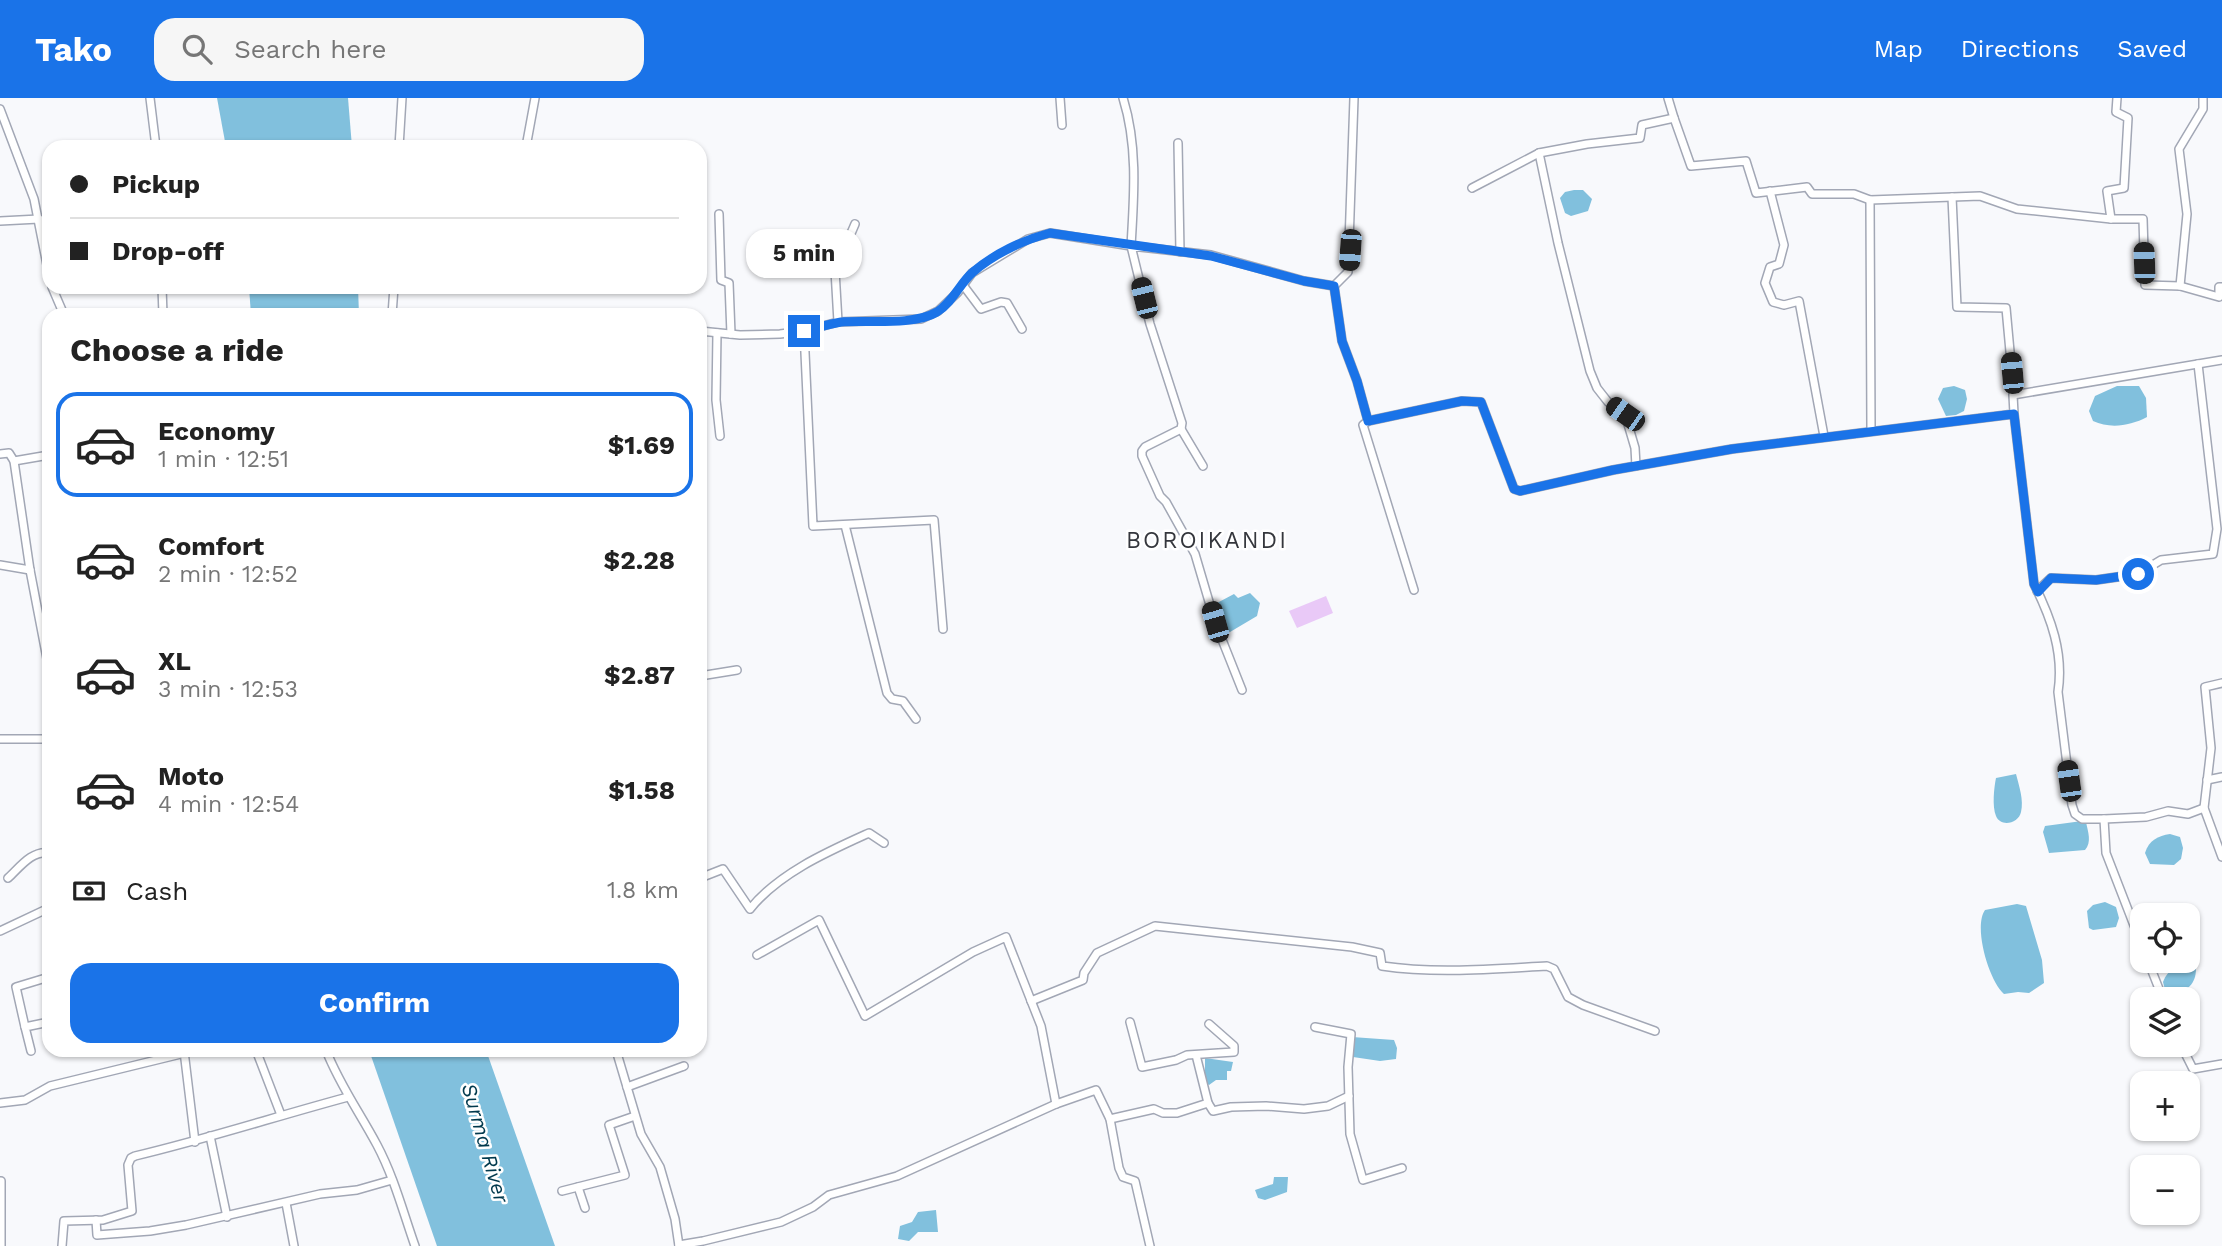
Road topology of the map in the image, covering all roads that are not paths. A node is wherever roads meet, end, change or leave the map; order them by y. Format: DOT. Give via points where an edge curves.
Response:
graph roads {
  1 [pos="150,98"];
  2 [pos="402,98"];
  3 [pos="535,98"];
  4 [pos="1060,98"];
  5 [pos="1123,98"];
  6 [pos="1354,98"];
  7 [pos="1668,98"];
  8 [pos="2117,98"];
  9 [pos="2203,98"];
  10 [pos="0,109"];
  11 [pos="1674,118"];
  12 [pos="1062,125"];
  13 [pos="155,140"];
  14 [pos="399,140"];
  15 [pos="527,140"];
  16 [pos="1178,143"];
  17 [pos="1539,153"];
  18 [pos="1472,188"];
  19 [pos="1770,191"];
  20 [pos="1952,197"];
  21 [pos="1870,200"];
  22 [pos="719,214"];
  23 [pos="38,219"];
  24 [pos="2111,219"];
  25 [pos="0,221"];
  26 [pos="855,224"];
  27 [pos="42,226"];
  28 [pos="1131,246"];
  29 [pos="1180,251"];
  30 [pos="963,285"];
  31 [pos="1334,286"];
  32 [pos="2180,286"];
  33 [pos="2222,287"];
  34 [pos="838,323"];
  35 [pos="1022,329"];
  36 [pos="804,331"];
  37 [pos="707,332"];
  38 [pos="718,333"];
  39 [pos="730,334"];
  40 [pos="2222,360"];
  41 [pos="2198,364"];
  42 [pos="2014,395"];
  43 [pos="2014,414"];
  44 [pos="1368,421"];
  45 [pos="1181,429"];
  46 [pos="1871,430"];
  47 [pos="720,436"];
  48 [pos="1825,436"];
  49 [pos="0,454"];
  50 [pos="42,456"];
  51 [pos="14,461"];
  52 [pos="1203,466"];
  53 [pos="1636,466"];
  54 [pos="845,525"];
  55 [pos="0,565"];
  56 [pos="30,570"];
  57 [pos="1414,590"];
  58 [pos="2038,592"];
  59 [pos="42,629"];
  60 [pos="943,629"];
  61 [pos="737,670"];
  62 [pos="707,675"];
  63 [pos="2222,683"];
  64 [pos="1242,690"];
  65 [pos="916,719"];
  66 [pos="0,739"];
  67 [pos="42,739"];
  68 [pos="2222,778"];
  69 [pos="2207,780"];
  70 [pos="2204,808"];
  71 [pos="2104,819"];
  72 [pos="884,843"];
  73 [pos="42,852"];
  74 [pos="2222,857"];
  75 [pos="707,875"];
  76 [pos="8,878"];
  77 [pos="42,911"];
  78 [pos="2130,915"];
  79 [pos="0,931"];
  80 [pos="757,955"];
  81 [pos="42,979"];
  82 [pos="1031,1002"];
  83 [pos="1130,1022"];
  84 [pos="42,1023"];
  85 [pos="1209,1024"];
  86 [pos="25,1027"];
  87 [pos="1315,1027"];
  88 [pos="1655,1031"];
  89 [pos="31,1051"];
  90 [pos="1196,1055"];
  91 [pos="161,1057"];
  92 [pos="185,1057"];
  93 [pos="259,1057"];
  94 [pos="329,1057"];
  95 [pos="617,1057"];
  96 [pos="2187,1057"];
  97 [pos="2222,1064"];
  98 [pos="684,1066"];
  99 [pos="627,1087"];
  100 [pos="1349,1096"];
  101 [pos="348,1097"];
  102 [pos="0,1103"];
  103 [pos="1208,1103"];
  104 [pos="1056,1104"];
  105 [pos="281,1115"];
  106 [pos="635,1116"];
  107 [pos="1110,1119"];
  108 [pos="211,1136"];
  109 [pos="195,1142"];
  110 [pos="1402,1168"];
  111 [pos="392,1180"];
  112 [pos="1,1181"];
  113 [pos="578,1187"];
  114 [pos="562,1191"];
  115 [pos="286,1203"];
  116 [pos="585,1208"];
  117 [pos="227,1217"];
  118 [pos="96,1220"];
  119 [pos="679,1245"];
  120 [pos="1,1246"];
  121 [pos="62,1246"];
  122 [pos="294,1246"];
  123 [pos="415,1246"];
  124 [pos="1150,1246"];
  1 -- 13 [label="street"];
  2 -- 14 [label="street"];
  3 -- 15 [label="street"];
  4 -- 12 [label="street"];
  5 -- 28 [label="street" via="1133,137"];
  6 -- 31 [label="street" via="1348,272"];
  7 -- 11 [label="street"];
  8 -- 24 [label="street" via="2116,112 2128,117 2124,188 2108,191"];
  9 -- 32 [label="street" via="2203,109 2179,149 2187,214"];
  10 -- 23 [label="street"];
  11 -- 17 [label="street" via="1642,125 1640,138"];
  11 -- 19 [label="street" via="1691,166 1746,161 1756,193"];
  16 -- 29 [label="street"];
  17 -- 18 [label="street"];
  17 -- 53 [label="street" via="1590,371 1608,402 1625,414"];
  19 -- 21 [label="street" via="1807,187 1812,194 1854,194"];
  19 -- 48 [label="street" via="1784,245 1779,264 1770,267 1765,283 1773,302 1799,301"];
  20 -- 21 [label="street"];
  20 -- 24 [label="street" via="1980,197 2017,209"];
  20 -- 42 [label="street" via="1957,307 2006,308"];
  21 -- 46 [label="street"];
  22 -- 39 [label="street" via="721,279 729,283"];
  23 -- 25 [label="street"];
  23 -- 27 [label="street"];
  24 -- 32 [label="street" via="2143,219 2145,285"];
  26 -- 34 [label="street" via="846,245 834,253"];
  28 -- 29 [label="street"];
  28 -- 30 [label="street" via="1050,233 1028,239 989,261"];
  28 -- 45 [label="street"];
  29 -- 31 [label="street"];
  30 -- 34 [label="street" via="938,311 921,319"];
  30 -- 35 [label="street" via="981,309 1007,303"];
  31 -- 44 [label="street" via="1342,341"];
  32 -- 33 [label="street" via="2218,297"];
  34 -- 36 [label="street"];
  36 -- 39 [label="street"];
  36 -- 54 [label="street" via="812,522 816,527"];
  37 -- 38 [label="street"];
  38 -- 39 [label="street"];
  38 -- 47 [label="street"];
  40 -- 41 [label="street"];
  41 -- 42 [label="street"];
  41 -- 58 [label="street" via="2217,529 2213,554 2161,560 2138,574 2096,580 2051,578"];
  42 -- 43 [label="street"];
  43 -- 46 [label="street"];
  43 -- 58 [label="street"];
  44 -- 53 [label="street" via="1462,401 1481,402 1514,489 1520,491"];
  44 -- 57 [label="street" via="1363,425 1366,437"];
  45 -- 52 [label="street"];
  45 -- 64 [label="street" via="1145,447 1142,456 1195,554"];
  46 -- 48 [label="street"];
  48 -- 53 [label="street"];
  49 -- 51 [label="street" via="9,453"];
  50 -- 51 [label="street"];
  51 -- 56 [label="street"];
  54 -- 60 [label="street" via="934,520"];
  54 -- 65 [label="street" via="887,693 904,701"];
  55 -- 56 [label="street"];
  56 -- 59 [label="street"];
  58 -- 71 [label="street" via="2059,654 2058,692 2072,805 2082,819"];
  61 -- 62 [label="street"];
  63 -- 69 [label="street" via="2205,687 2211,748"];
  66 -- 67 [label="street"];
  68 -- 69 [label="street"];
  69 -- 70 [label="street"];
  70 -- 71 [label="street" via="2188,814 2168,811"];
  70 -- 74 [label="street"];
  71 -- 78 [label="street" via="2106,853"];
  72 -- 75 [label="street" via="869,833 827,852 764,891 750,909 723,869"];
  73 -- 76 [label="street"];
  77 -- 79 [label="street"];
  80 -- 82 [label="street" via="819,920 865,1016 1006,937"];
  81 -- 86 [label="street" via="16,987"];
  82 -- 88 [label="street" via="1083,980 1097,953 1155,926 1169,926 1352,947 1380,953 1382,966 1404,969 1547,966 1554,969 1568,998"];
  82 -- 104 [label="street" via="1041,1026"];
  83 -- 90 [label="street" via="1142,1067"];
  84 -- 86 [label="street"];
  85 -- 90 [label="street" via="1234,1046 1234,1052"];
  86 -- 89 [label="street"];
  87 -- 100 [label="street" via="1351,1034"];
  90 -- 103 [label="street"];
  91 -- 102 [label="street" via="50,1086 25,1100"];
  92 -- 109 [label="street"];
  93 -- 105 [label="street"];
  94 -- 101 [label="street"];
  95 -- 99 [label="street"];
  96 -- 97 [label="street" via="2193,1069"];
  98 -- 99 [label="street"];
  99 -- 106 [label="street"];
  100 -- 103 [label="street" via="1328,1107 1304,1109 1266,1106 1213,1111"];
  100 -- 110 [label="street" via="1350,1134 1363,1180"];
  101 -- 105 [label="street"];
  101 -- 111 [label="street"];
  103 -- 107 [label="street" via="1177,1113 1154,1109"];
  104 -- 107 [label="street" via="1096,1090"];
  104 -- 119 [label="street" via="897,1176 829,1195 781,1222"];
  105 -- 108 [label="street"];
  106 -- 113 [label="street" via="609,1125 625,1175"];
  106 -- 119 [label="street" via="660,1167"];
  107 -- 124 [label="street" via="1119,1168 1123,1177 1135,1181"];
  108 -- 109 [label="street"];
  108 -- 117 [label="street"];
  109 -- 118 [label="street" via="131,1158 132,1211"];
  111 -- 115 [label="street"];
  111 -- 123 [label="street"];
  112 -- 120 [label="street"];
  113 -- 114 [label="street"];
  113 -- 116 [label="street"];
  115 -- 117 [label="street"];
  115 -- 122 [label="street"];
  117 -- 118 [label="street" via="97,1235"];
  118 -- 121 [label="street" via="65,1221"];
}
